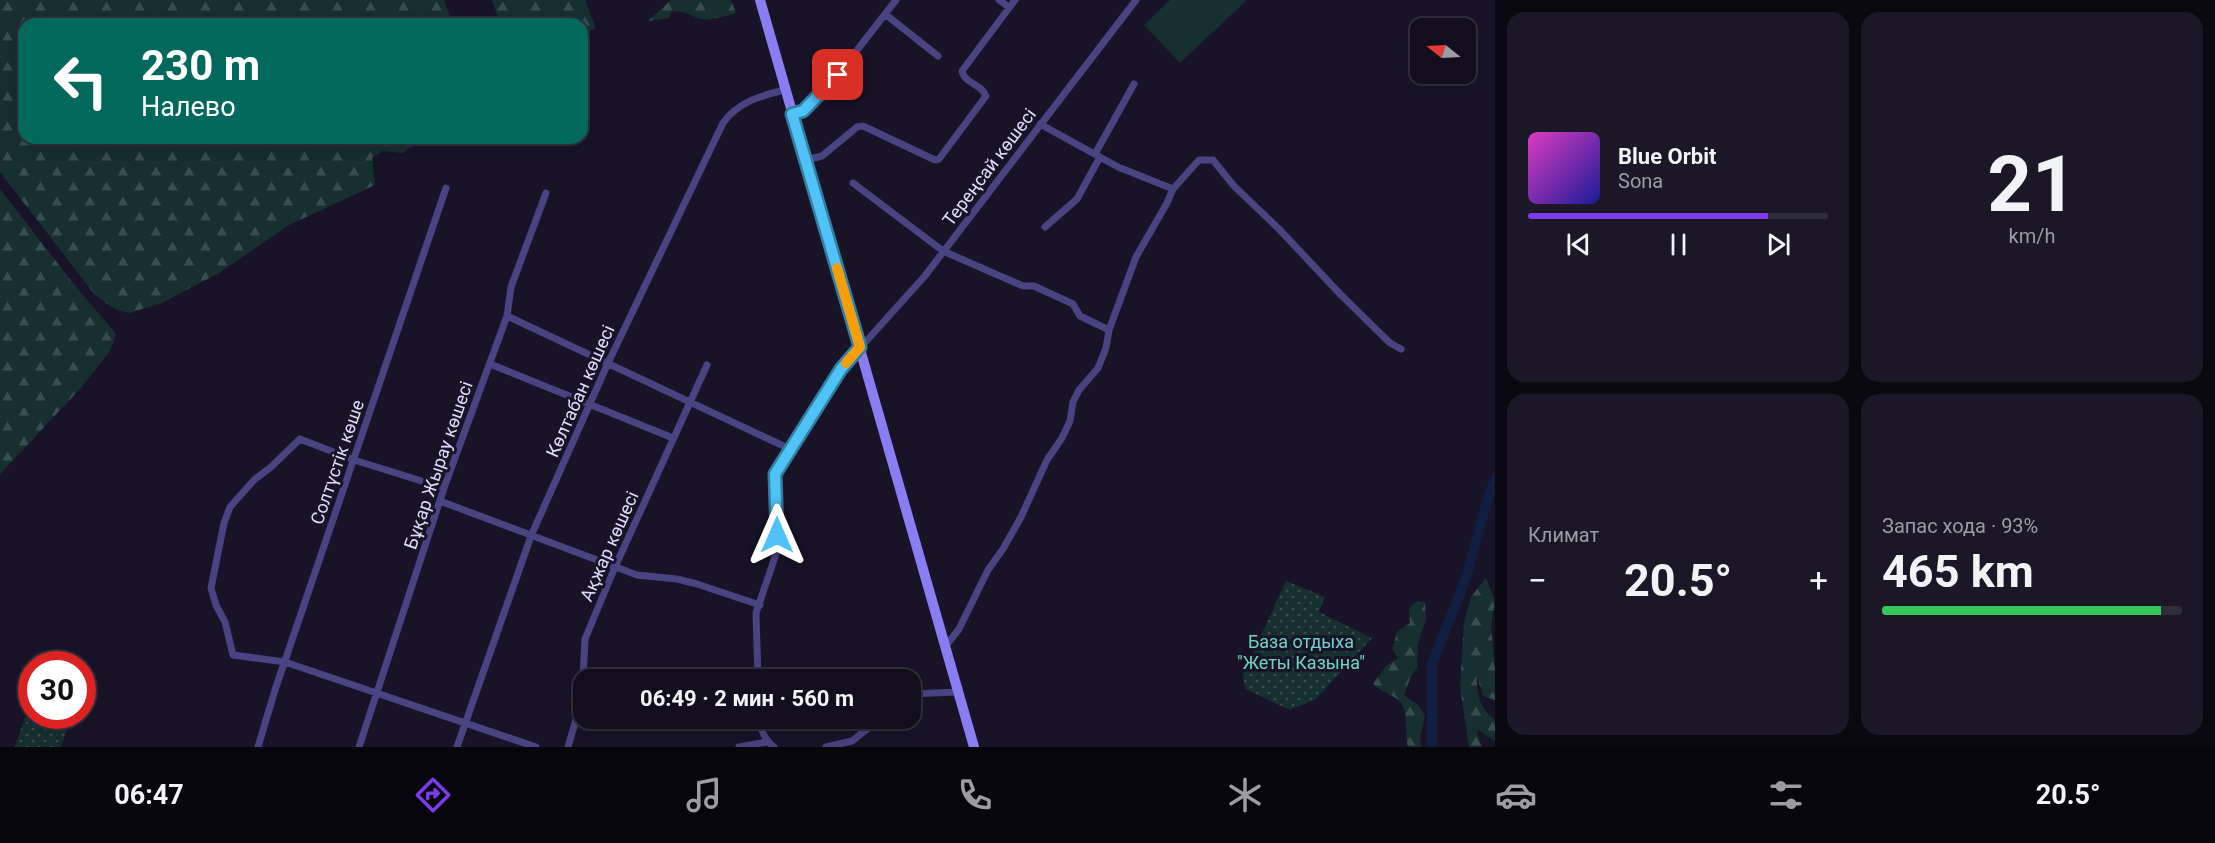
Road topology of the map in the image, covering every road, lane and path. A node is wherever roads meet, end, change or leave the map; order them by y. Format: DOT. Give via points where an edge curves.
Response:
graph roads {
  1 [pos="760,0"];
  2 [pos="896,0"];
  3 [pos="999,0"];
  4 [pos="1015,0"];
  5 [pos="1136,0"];
  6 [pos="1009,8"];
  7 [pos="885,14"];
  8 [pos="938,56"];
  9 [pos="1134,84"];
  10 [pos="784,90"];
  11 [pos="792,114"];
  12 [pos="1040,124"];
  13 [pos="1098,156"];
  14 [pos="806,160"];
  15 [pos="853,183"];
  16 [pos="446,188"];
  17 [pos="1173,189"];
  18 [pos="546,193"];
  19 [pos="1044,227"];
  20 [pos="943,251"];
  21 [pos="507,316"];
  22 [pos="1109,330"];
  23 [pos="860,347"];
  24 [pos="1401,349"];
  25 [pos="608,363"];
  26 [pos="490,364"];
  27 [pos="707,365"];
  28 [pos="690,401"];
  29 [pos="589,405"];
  30 [pos="673,438"];
  31 [pos="790,449"];
  32 [pos="354,460"];
  33 [pos="444,488"];
  34 [pos="440,501"];
  35 [pos="531,536"];
  36 [pos="615,567"];
  37 [pos="760,605"];
  38 [pos="945,647"];
  39 [pos="285,662"];
  40 [pos="758,669"];
  41 [pos="958,692"];
  42 [pos="377,693"];
  43 [pos="921,694"];
  44 [pos="465,723"];
  45 [pos="761,729"];
  46 [pos="867,729"];
  47 [pos="765,745"];
  48 [pos="258,747"];
  49 [pos="358,747"];
  50 [pos="457,747"];
  51 [pos="536,747"];
  52 [pos="568,747"];
  53 [pos="739,747"];
  54 [pos="826,747"];
  55 [pos="974,747"];
  1 -- 10 [label="main road"];
  2 -- 7 [label="street"];
  3 -- 6 [label="street"];
  4 -- 6 [label="street"];
  5 -- 12 [label="street, Тереңсай көшесі"];
  6 -- 14 [label="street" via="962,71 986,96 939,159 863,126 856,127 822,156"];
  7 -- 8 [label="street"];
  7 -- 11 [label="street" via="826,90 803,111"];
  9 -- 13 [label="street"];
  10 -- 11 [label="main road"];
  10 -- 25 [label="street, Көлтабан көшесі" via="739,106 723,123"];
  11 -- 14 [label="main road"];
  12 -- 13 [label="street"];
  12 -- 20 [label="street, Тереңсай көшесі"];
  13 -- 17 [label="street"];
  13 -- 19 [label="street" via="1075,202"];
  14 -- 23 [label="main road"];
  15 -- 20 [label="street"];
  16 -- 32 [label="street, Солтүстік көше"];
  17 -- 22 [label="street" via="1136,257"];
  17 -- 24 [label="street" via="1199,159 1213,160 1341,295 1389,343"];
  18 -- 21 [label="street, Бұқар Жырау көшесі" via="511,287"];
  20 -- 22 [label="street" via="1023,286 1034,285 1073,304 1080,316"];
  20 -- 23 [label="street, Тереңсай көшесі"];
  21 -- 25 [label="street"];
  21 -- 26 [label="street, Бұқар Жырау көшесі"];
  22 -- 38 [label="street" via="1098,368 1079,390 1062,438 959,629"];
  23 -- 31 [label="street, Тереңсай көшесі" via="841,369"];
  23 -- 38 [label="main road"];
  25 -- 28 [label="street"];
  25 -- 29 [label="street, Көлтабан көшесі"];
  26 -- 29 [label="street"];
  26 -- 33 [label="street, Бұқар Жырау көшесі"];
  27 -- 28 [label="street, Ақжар көшесі"];
  28 -- 30 [label="street, Ақжар көшесі"];
  28 -- 31 [label="street"];
  29 -- 30 [label="street"];
  29 -- 35 [label="street, Көлтабан көшесі"];
  30 -- 36 [label="street, Ақжар көшесі"];
  31 -- 37 [label="street, Тереңсай көшесі" via="775,474 776,554"];
  32 -- 33 [label="street"];
  32 -- 39 [label="street, Солтүстік көше"];
  32 -- 39 [label="street" via="300,439 254,480 230,507 224,523 211,588 233,656"];
  33 -- 34 [label="street, Бұқар Жырау көшесі"];
  34 -- 35 [label="street"];
  34 -- 42 [label="street, Бұқар Жырау көшесі"];
  35 -- 36 [label="street"];
  35 -- 44 [label="street, Көлтабан көшесі"];
  36 -- 37 [label="street" via="637,576 698,584"];
  36 -- 52 [label="street, Ақжар көшесі" via="585,639 582,699"];
  37 -- 40 [label="street, Тереңсай көшесі" via="756,613"];
  38 -- 41 [label="main road"];
  39 -- 42 [label="street"];
  39 -- 48 [label="street, Солтүстік көше"];
  41 -- 43 [label="street"];
  41 -- 55 [label="main road"];
  42 -- 44 [label="street"];
  42 -- 49 [label="street, Бұқар Жырау көшесі"];
  44 -- 50 [label="street, Көлтабан көшесі"];
  44 -- 51 [label="street"];
  45 -- 47 [label="street"];
  46 -- 54 [label="street" via="852,741"];
  47 -- 53 [label="street"];
}
